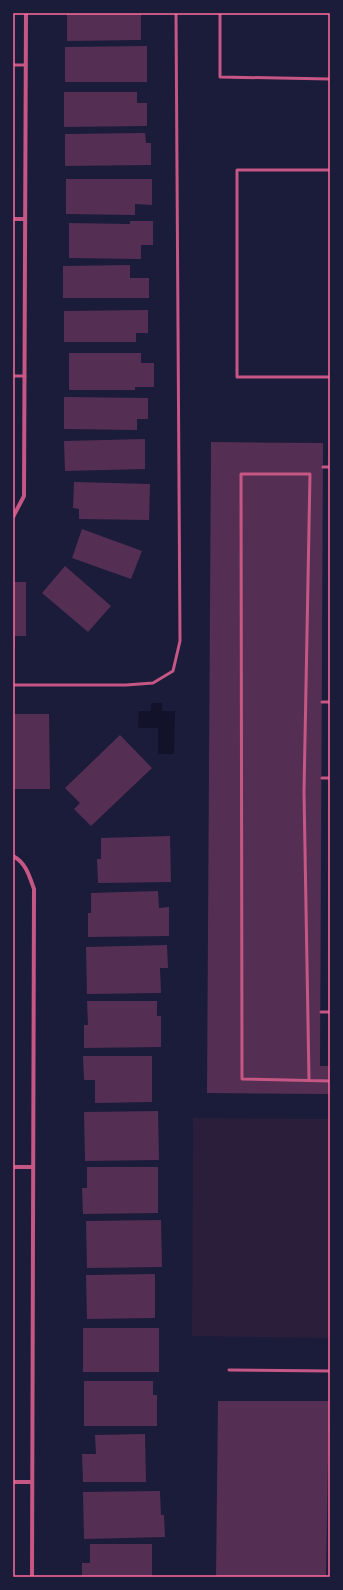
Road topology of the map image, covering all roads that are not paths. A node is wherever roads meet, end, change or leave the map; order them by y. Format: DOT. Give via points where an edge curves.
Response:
graph roads {
  1 [pos="26,13"];
  2 [pos="176,13"];
  3 [pos="220,13"];
  4 [pos="13,65"];
  5 [pos="26,65"];
  6 [pos="330,79"];
  7 [pos="330,170"];
  8 [pos="13,219"];
  9 [pos="25,219"];
  10 [pos="13,376"];
  11 [pos="25,376"];
  12 [pos="330,378"];
  13 [pos="323,467"];
  14 [pos="330,467"];
  15 [pos="13,517"];
  16 [pos="13,685"];
  17 [pos="322,702"];
  18 [pos="330,702"];
  19 [pos="322,778"];
  20 [pos="330,778"];
  21 [pos="13,856"];
  22 [pos="321,1012"];
  23 [pos="330,1012"];
  24 [pos="309,1080"];
  25 [pos="330,1080"];
  26 [pos="13,1167"];
  27 [pos="32,1167"];
  28 [pos="229,1370"];
  29 [pos="330,1371"];
  30 [pos="13,1482"];
  31 [pos="32,1482"];
  32 [pos="32,1577"];
  1 -- 5 [label="street"];
  2 -- 16 [label="lane" via="180,626 177,657 173,671 153,682 126,685"];
  3 -- 6 [label="lane" via="220,77"];
  4 -- 5 [label="lane"];
  5 -- 9 [label="street"];
  7 -- 12 [label="lane" via="237,170 237,377"];
  8 -- 9 [label="street"];
  9 -- 11 [label="street"];
  10 -- 11 [label="lane"];
  11 -- 15 [label="street" via="24,496"];
  13 -- 14 [label="lane"];
  17 -- 18 [label="lane"];
  19 -- 20 [label="lane"];
  21 -- 27 [label="street" via="21,860 34,889"];
  22 -- 23 [label="lane"];
  24 -- 24 [label="lane" via="242,1079 241,474 310,474 304,792"];
  24 -- 25 [label="lane"];
  26 -- 27 [label="street"];
  27 -- 31 [label="street"];
  28 -- 29 [label="lane"];
  30 -- 31 [label="street"];
  31 -- 32 [label="street"];
}
